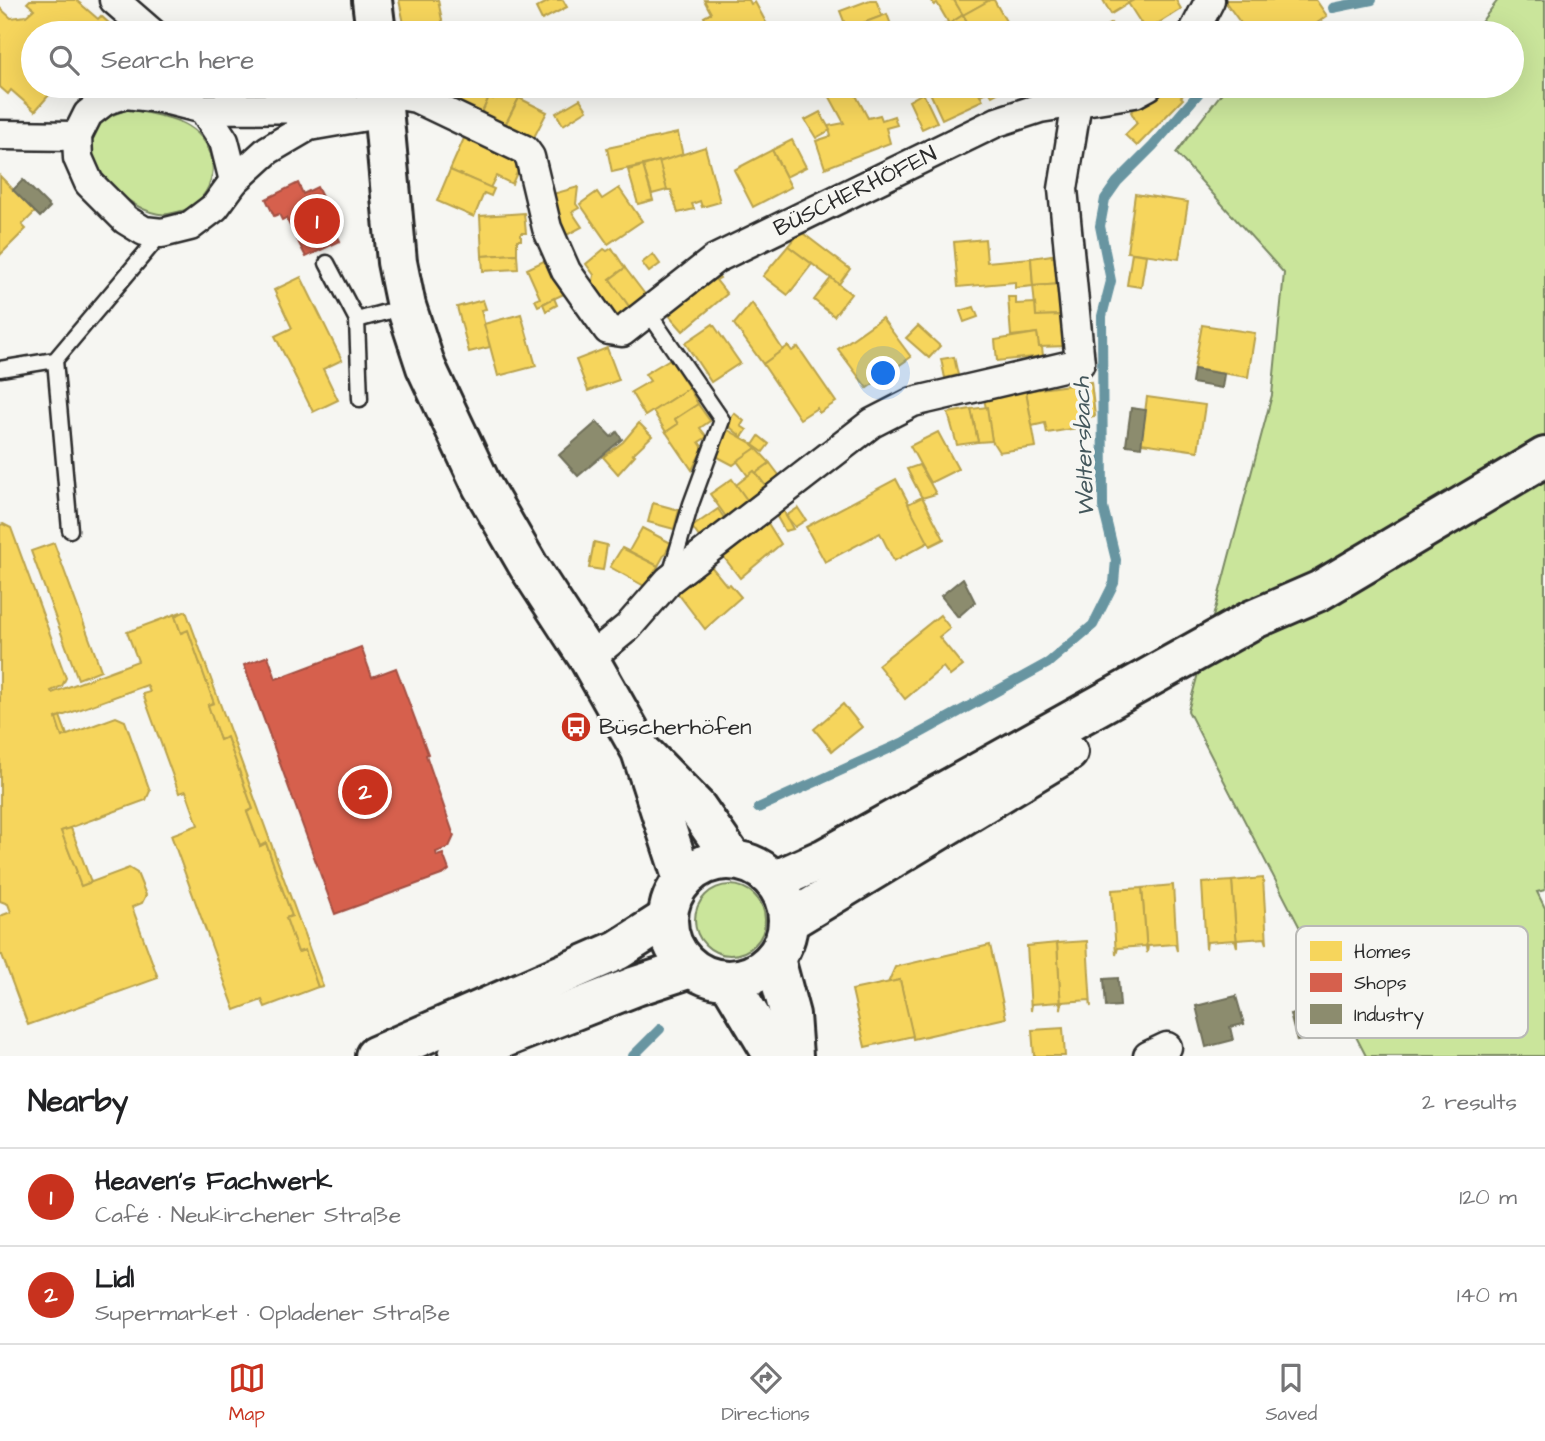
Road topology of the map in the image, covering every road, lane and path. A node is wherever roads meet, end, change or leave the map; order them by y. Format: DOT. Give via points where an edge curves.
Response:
graph roads {
  1 [pos="114,0"];
  2 [pos="372,0"];
  3 [pos="1210,0"];
  4 [pos="138,21"];
  5 [pos="375,21"];
  6 [pos="1199,21"];
  7 [pos="113,98"];
  8 [pos="176,98"];
  9 [pos="377,98"];
  10 [pos="379,98"];
  11 [pos="382,98"];
  12 [pos="415,98"];
  13 [pos="1103,98"];
  14 [pos="1077,102"];
  15 [pos="203,109"];
  16 [pos="0,135"];
  17 [pos="78,136"];
  18 [pos="234,181"];
  19 [pos="162,233"];
  20 [pos="327,264"];
  21 [pos="406,306"];
  22 [pos="649,312"];
  23 [pos="357,320"];
  24 [pos="55,360"];
  25 [pos="0,369"];
  26 [pos="360,399"];
  27 [pos="1545,457"];
  28 [pos="70,530"];
  29 [pos="669,580"];
  30 [pos="1319,591"];
  31 [pos="589,659"];
  32 [pos="641,751"];
  33 [pos="733,860"];
  34 [pos="683,880"];
  35 [pos="774,881"];
  36 [pos="668,918"];
  37 [pos="789,921"];
  38 [pos="775,959"];
  39 [pos="691,968"];
  40 [pos="729,981"];
  41 [pos="375,1056"];
  42 [pos="458,1056"];
  43 [pos="774,1056"];
  44 [pos="793,1056"];
  1 -- 4 [label="street"];
  2 -- 5 [label="main road"];
  3 -- 6 [label="street"];
  7 -- 17 [label="street" via="88,114"];
  8 -- 15 [label="street"];
  9 -- 15 [label="street" via="328,108"];
  10 -- 18 [label="street" via="309,126 268,150"];
  11 -- 21 [label="main road" via="397,262"];
  12 -- 22 [label="street, BÜSCHERHÖFEN" via="530,157 547,228 566,271 608,330 622,332"];
  13 -- 14 [label="street, BÜSCHERHÖFEN"];
  14 -- 22 [label="street, BÜSCHERHÖFEN" via="997,122 715,259"];
  14 -- 29 [label="street" via="1063,189 1080,363 913,402 872,423"];
  15 -- 18 [label="street" via="224,141"];
  16 -- 17 [label="street"];
  17 -- 19 [label="street" via="78,158 89,183 126,220"];
  18 -- 19 [label="street" via="215,207 190,226"];
  19 -- 24 [label="lane"];
  20 -- 23 [label="lane"];
  21 -- 23 [label="lane"];
  21 -- 31 [label="main road" via="426,367 482,486"];
  22 -- 29 [label="lane" via="722,420"];
  23 -- 26 [label="lane"];
  24 -- 25 [label="lane"];
  24 -- 28 [label="lane"];
  27 -- 30 [label="main road"];
  29 -- 31 [label="street" via="628,627"];
  30 -- 35 [label="main road" via="1252,620 825,858"];
  30 -- 37 [label="main road" via="1265,634"];
  31 -- 32 [label="main road"];
  32 -- 33 [label="main road" via="697,808"];
  32 -- 34 [label="main road"];
  33 -- 34 [label="main road" via="715,862"];
  33 -- 35 [label="main road" via="755,867"];
  34 -- 36 [label="main road"];
  35 -- 37 [label="main road"];
  36 -- 39 [label="main road" via="678,954"];
  36 -- 41 [label="main road" via="618,950"];
  37 -- 38 [label="main road" via="785,942"];
  38 -- 40 [label="main road" via="762,971"];
  38 -- 44 [label="main road" via="790,1016"];
  39 -- 40 [label="main road"];
  39 -- 42 [label="main road"];
  40 -- 43 [label="main road"];
}
